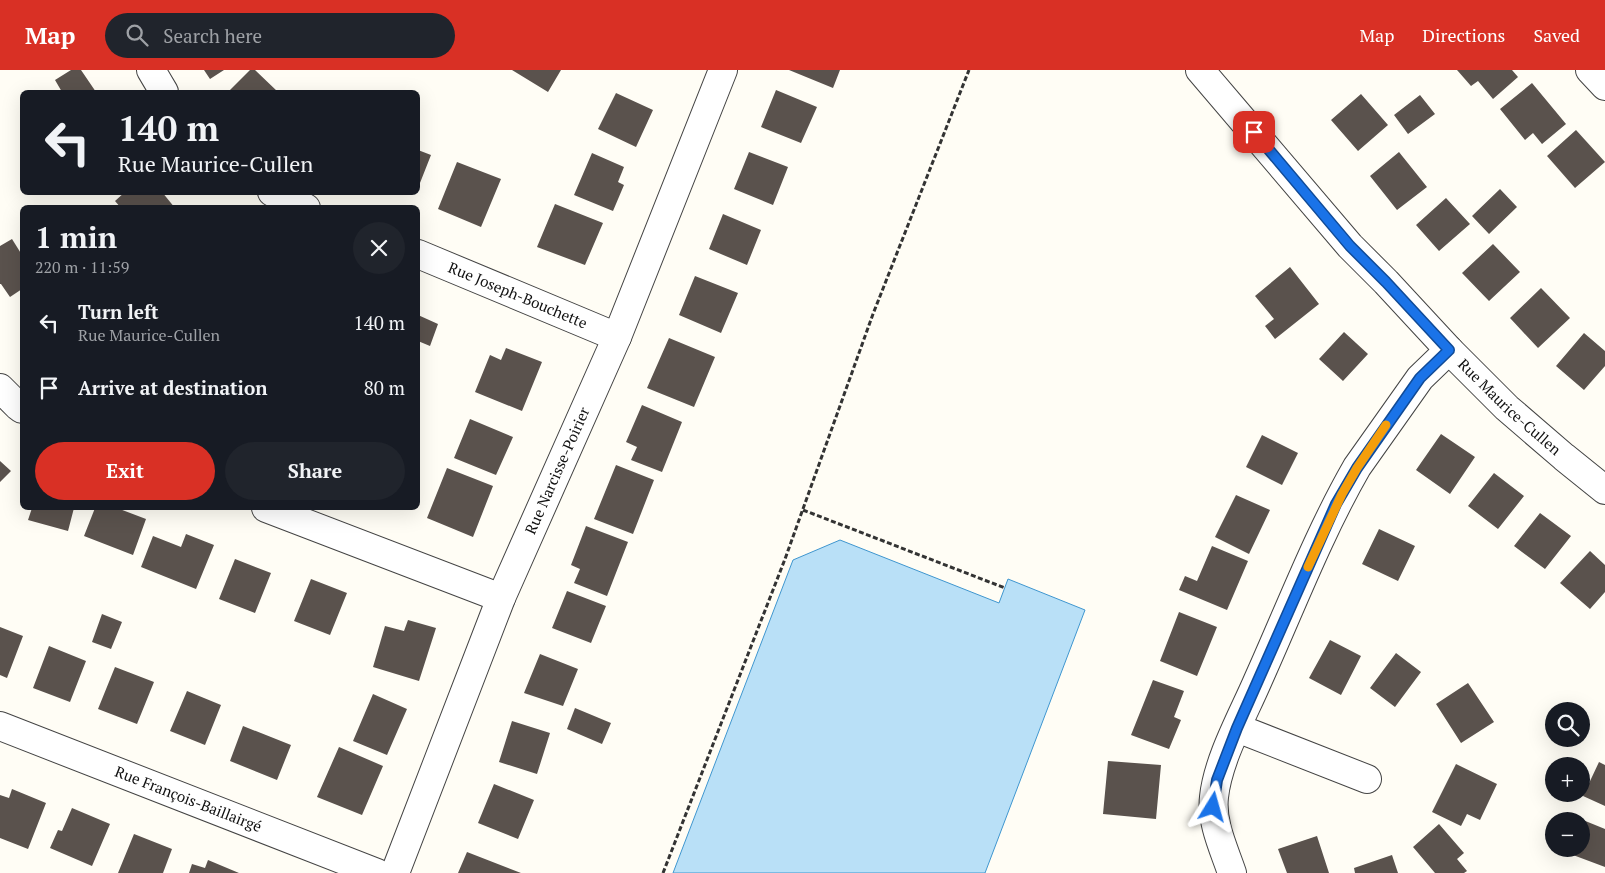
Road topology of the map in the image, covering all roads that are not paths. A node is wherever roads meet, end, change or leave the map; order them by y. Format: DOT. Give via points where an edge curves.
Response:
graph roads {
  1 [pos="151,70"];
  2 [pos="1200,70"];
  3 [pos="1590,70"];
  4 [pos="720,71"];
  5 [pos="1605,86"];
  6 [pos="163,90"];
  7 [pos="278,195"];
  8 [pos="300,205"];
  9 [pos="420,255"];
  10 [pos="617,337"];
  11 [pos="1449,350"];
  12 [pos="0,388"];
  13 [pos="20,408"];
  14 [pos="1605,490"];
  15 [pos="271,510"];
  16 [pos="501,598"];
  17 [pos="0,726"];
  18 [pos="1237,728"];
  19 [pos="1367,779"];
  20 [pos="378,873"];
  21 [pos="395,873"];
  22 [pos="1232,873"];
  1 -- 6 [label="street"];
  2 -- 11 [label="street, Rue Maurice-Cullen" via="1350,246"];
  3 -- 5 [label="street"];
  4 -- 10 [label="street, Rue Narcisse-Poirier"];
  7 -- 8 [label="street"];
  9 -- 10 [label="street, Rue Joseph-Bouchette"];
  10 -- 16 [label="street, Rue Narcisse-Poirier"];
  11 -- 14 [label="street, Rue Maurice-Cullen" via="1508,408"];
  11 -- 18 [label="street" via="1420,378 1348,483 1326,525"];
  12 -- 13 [label="street"];
  15 -- 16 [label="street"];
  16 -- 21 [label="street, Rue Narcisse-Poirier"];
  17 -- 20 [label="street, Rue François-Baillairgé"];
  18 -- 19 [label="street"];
  18 -- 22 [label="street" via="1217,780 1213,807"];
}
